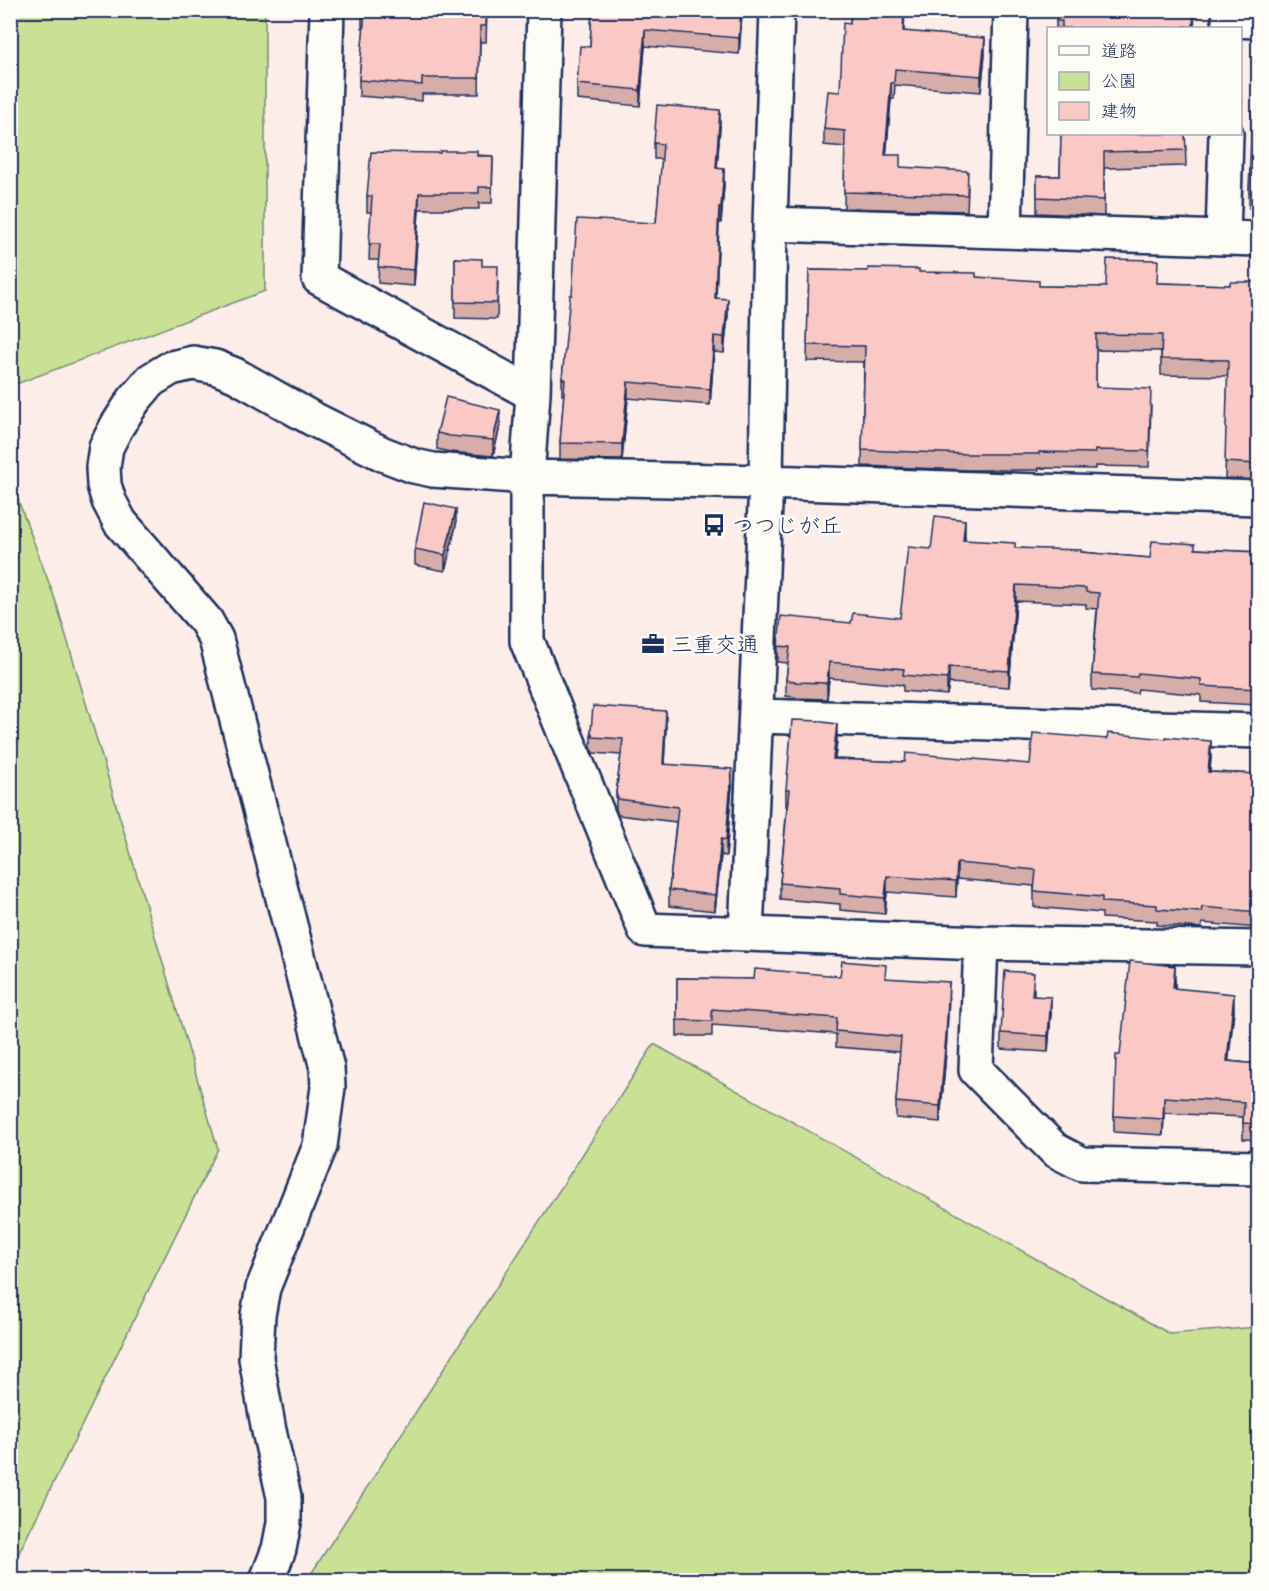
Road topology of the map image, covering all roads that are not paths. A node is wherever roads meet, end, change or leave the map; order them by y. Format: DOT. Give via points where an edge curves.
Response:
graph roads {
  1 [pos="327,10"];
  2 [pos="544,10"];
  3 [pos="777,10"];
  4 [pos="1011,10"];
  5 [pos="1226,135"];
  6 [pos="770,224"];
  7 [pos="1005,231"];
  8 [pos="1223,238"];
  9 [pos="1258,239"];
  10 [pos="533,394"];
  11 [pos="527,477"];
  12 [pos="766,482"];
  13 [pos="1258,498"];
  14 [pos="757,716"];
  15 [pos="1258,731"];
  16 [pos="746,933"];
  17 [pos="981,943"];
  18 [pos="1258,948"];
  19 [pos="1258,1168"];
  20 [pos="267,1581"];
  1 -- 10 [label="street" via="319,278"];
  2 -- 10 [label="street"];
  3 -- 6 [label="street"];
  4 -- 7 [label="street"];
  5 -- 8 [label="street"];
  6 -- 7 [label="street"];
  6 -- 12 [label="street"];
  7 -- 8 [label="street"];
  8 -- 9 [label="street"];
  10 -- 11 [label="street"];
  11 -- 12 [label="street"];
  11 -- 16 [label="street" via="527,641 645,930"];
  11 -- 20 [label="street" via="414,466 314,419 235,375 193,363 171,368 152,380 128,409 106,447 104,485 120,522 206,621 216,639 327,1068 320,1146 263,1288 258,1315 256,1358 284,1497 279,1549"];
  12 -- 13 [label="street"];
  12 -- 14 [label="street"];
  14 -- 15 [label="street"];
  14 -- 16 [label="street"];
  16 -- 17 [label="street"];
  17 -- 18 [label="street"];
  17 -- 19 [label="street" via="976,1070 1055,1150 1082,1164"];
}
